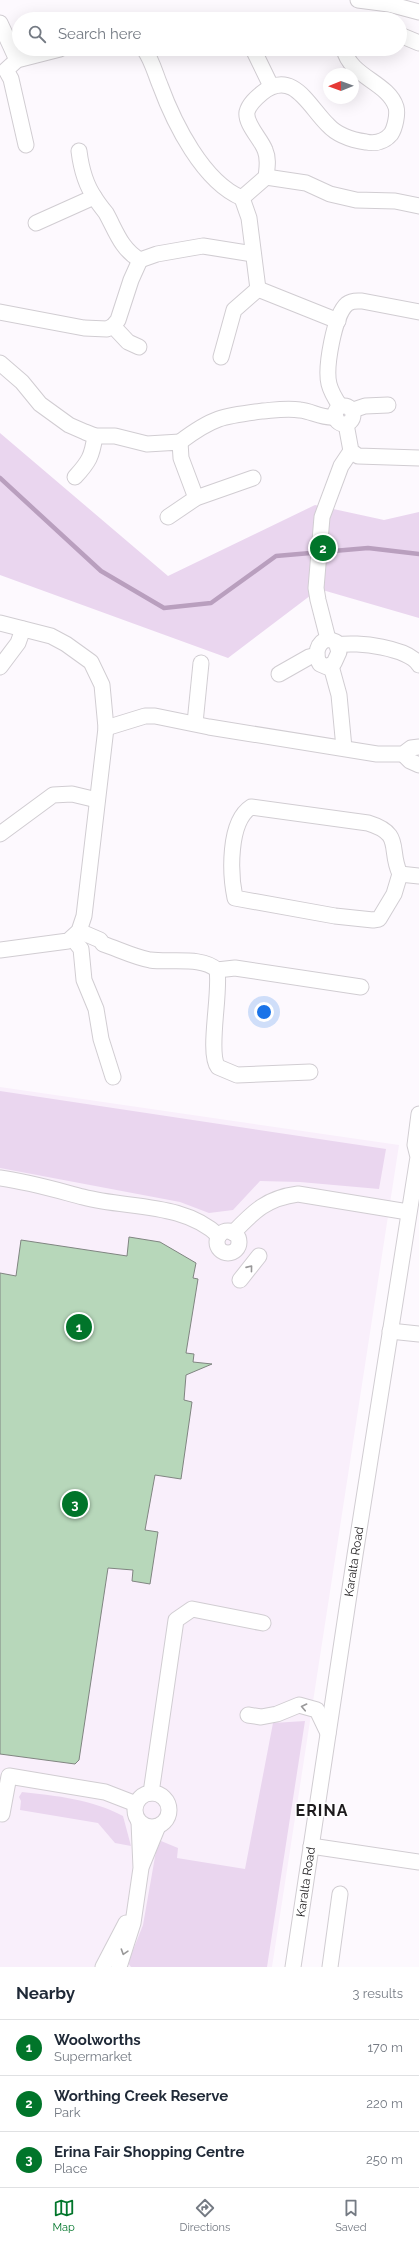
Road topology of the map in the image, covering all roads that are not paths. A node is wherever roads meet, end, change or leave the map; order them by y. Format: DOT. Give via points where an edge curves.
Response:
graph roads {
  1 [pos="358,0"];
  2 [pos="419,12"];
  3 [pos="0,24"];
  4 [pos="407,38"];
  5 [pos="419,43"];
  6 [pos="39,56"];
  7 [pos="148,56"];
  8 [pos="256,56"];
  9 [pos="347,56"];
  10 [pos="8,66"];
  11 [pos="271,86"];
  12 [pos="26,145"];
  13 [pos="80,151"];
  14 [pos="266,177"];
  15 [pos="94,197"];
  16 [pos="242,198"];
  17 [pos="419,206"];
  18 [pos="36,223"];
  19 [pos="253,254"];
  20 [pos="140,260"];
  21 [pos="258,289"];
  22 [pos="0,312"];
  23 [pos="419,312"];
  24 [pos="338,321"];
  25 [pos="113,326"];
  26 [pos="139,347"];
  27 [pos="221,357"];
  28 [pos="0,363"];
  29 [pos="388,405"];
  30 [pos="344,414"];
  31 [pos="95,436"];
  32 [pos="180,442"];
  33 [pos="351,451"];
  34 [pos="419,458"];
  35 [pos="75,477"];
  36 [pos="253,478"];
  37 [pos="196,498"];
  38 [pos="168,517"];
  39 [pos="0,623"];
  40 [pos="23,629"];
  41 [pos="333,642"];
  42 [pos="317,655"];
  43 [pos="201,663"];
  44 [pos="419,665"];
  45 [pos="331,666"];
  46 [pos="0,667"];
  47 [pos="279,674"];
  48 [pos="195,723"];
  49 [pos="106,728"];
  50 [pos="419,746"];
  51 [pos="344,748"];
  52 [pos="403,754"];
  53 [pos="419,765"];
  54 [pos="97,800"];
  55 [pos="0,834"];
  56 [pos="400,874"];
  57 [pos="419,876"];
  58 [pos="77,940"];
  59 [pos="0,950"];
  60 [pos="217,970"];
  61 [pos="361,987"];
  62 [pos="310,1072"];
  63 [pos="113,1077"];
  64 [pos="419,1114"];
  65 [pos="418,1156"];
  66 [pos="0,1178"];
  67 [pos="408,1212"];
  68 [pos="259,1256"];
  69 [pos="240,1280"];
  70 [pos="390,1331"];
  71 [pos="419,1334"];
  72 [pos="263,1623"];
  73 [pos="248,1715"];
  74 [pos="328,1733"];
  75 [pos="151,1793"];
  76 [pos="136,1804"];
  77 [pos="2,1814"];
  78 [pos="139,1822"];
  79 [pos="158,1826"];
  80 [pos="311,1846"];
  81 [pos="419,1862"];
  82 [pos="141,1868"];
  83 [pos="340,1894"];
  84 [pos="135,1911"];
  85 [pos="335,1966"];
  86 [pos="103,1967"];
  87 [pos="119,1967"];
  88 [pos="293,1967"];
  1 -- 2 [label="street" via="389,4"];
  3 -- 10 [label="street"];
  4 -- 5 [label="street"];
  6 -- 10 [label="street"];
  7 -- 16 [label="street" via="181,135 219,183 229,192"];
  8 -- 11 [label="street"];
  9 -- 11 [label="street" via="350,62 389,97 396,108 391,133 382,141 363,142 339,134 289,86"];
  10 -- 12 [label="street"];
  11 -- 14 [label="street" via="253,101 247,112 248,120 266,150"];
  13 -- 15 [label="street" via="81,167"];
  14 -- 16 [label="street"];
  14 -- 17 [label="street" via="306,183 330,194 356,200 395,201"];
  15 -- 18 [label="street"];
  15 -- 20 [label="street" via="122,246"];
  16 -- 19 [label="street" via="249,218"];
  19 -- 20 [label="street" via="203,246 157,254"];
  19 -- 21 [label="street"];
  20 -- 25 [label="street" via="122,311"];
  21 -- 24 [label="street"];
  21 -- 27 [label="street" via="234,310"];
  22 -- 25 [label="street" via="84,328 107,329"];
  23 -- 24 [label="street" via="353,301 347,304"];
  24 -- 30 [label="street" via="328,378 332,392"];
  25 -- 26 [label="street" via="128,342"];
  28 -- 31 [label="street" via="22,382 40,404 69,425"];
  29 -- 30 [label="street" via="364,406"];
  30 -- 32 [label="street" via="328,418 291,409 230,414 206,424"];
  30 -- 33 [label="street"];
  31 -- 32 [label="street" via="115,436 147,444"];
  31 -- 35 [label="street" via="92,456"];
  32 -- 37 [label="street" via="181,458"];
  33 -- 34 [label="street" via="358,456"];
  33 -- 41 [label="street" via="341,466 322,517 318,600"];
  36 -- 37 [label="street"];
  37 -- 38 [label="street"];
  39 -- 40 [label="street"];
  40 -- 46 [label="street" via="18,643"];
  40 -- 49 [label="street" via="51,636 91,662 102,685"];
  41 -- 42 [label="street" via="321,643"];
  41 -- 44 [label="street" via="384,648 410,656 416,659"];
  41 -- 45 [label="street" via="338,656"];
  42 -- 45 [label="street" via="320,664"];
  42 -- 47 [label="street"];
  43 -- 48 [label="street"];
  45 -- 51 [label="street" via="339,695"];
  48 -- 49 [label="street" via="145,716"];
  48 -- 51 [label="street"];
  49 -- 54 [label="street"];
  50 -- 52 [label="street"];
  51 -- 52 [label="street"];
  52 -- 53 [label="street"];
  54 -- 55 [label="street" via="72,794 53,795"];
  54 -- 58 [label="street" via="84,916"];
  56 -- 56 [label="street" via="398,884 385,909 379,919 373,920 240,900 235,898 232,868 237,826 245,811 251,807 374,825 394,840 394,861"];
  56 -- 57 [label="street"];
  58 -- 59 [label="street"];
  58 -- 60 [label="street" via="100,940 103,944 149,959 173,962 199,961 210,964"];
  58 -- 63 [label="street" via="84,980 96,1009 101,1039"];
  60 -- 61 [label="street" via="235,968"];
  60 -- 62 [label="street" via="219,994 214,1057 218,1067 237,1075"];
  64 -- 65 [label="street, Karalta Road" via="415,1145"];
  65 -- 67 [label="street, Karalta Road"];
  66 -- 67 [label="street" via="84,1197 174,1212 226,1235 259,1208 281,1197 298,1194"];
  67 -- 70 [label="street, Karalta Road"];
  69 -- 68 [label="street, one-way"];
  70 -- 71 [label="street"];
  70 -- 74 [label="street, Karalta Road"];
  72 -- 75 [label="street" via="192,1610 176,1620"];
  74 -- 73 [label="street, one-way" via="317,1710 299,1705 277,1714 261,1717"];
  74 -- 80 [label="street, Karalta Road"];
  75 -- 76 [label="street" via="142,1796"];
  75 -- 79 [label="street" via="161,1796 168,1804 167,1818"];
  76 -- 77 [label="street" via="105,1792 9,1776"];
  76 -- 78 [label="street"];
  78 -- 79 [label="street" via="147,1827"];
  78 -- 82 [label="street"];
  79 -- 82 [label="street"];
  80 -- 81 [label="street"];
  80 -- 88 [label="street, Karalta Road"];
  82 -- 84 [label="street"];
  83 -- 85 [label="street"];
  84 -- 86 [label="street"];
  84 -- 87 [label="street, one-way" via="134,1924"];
}
